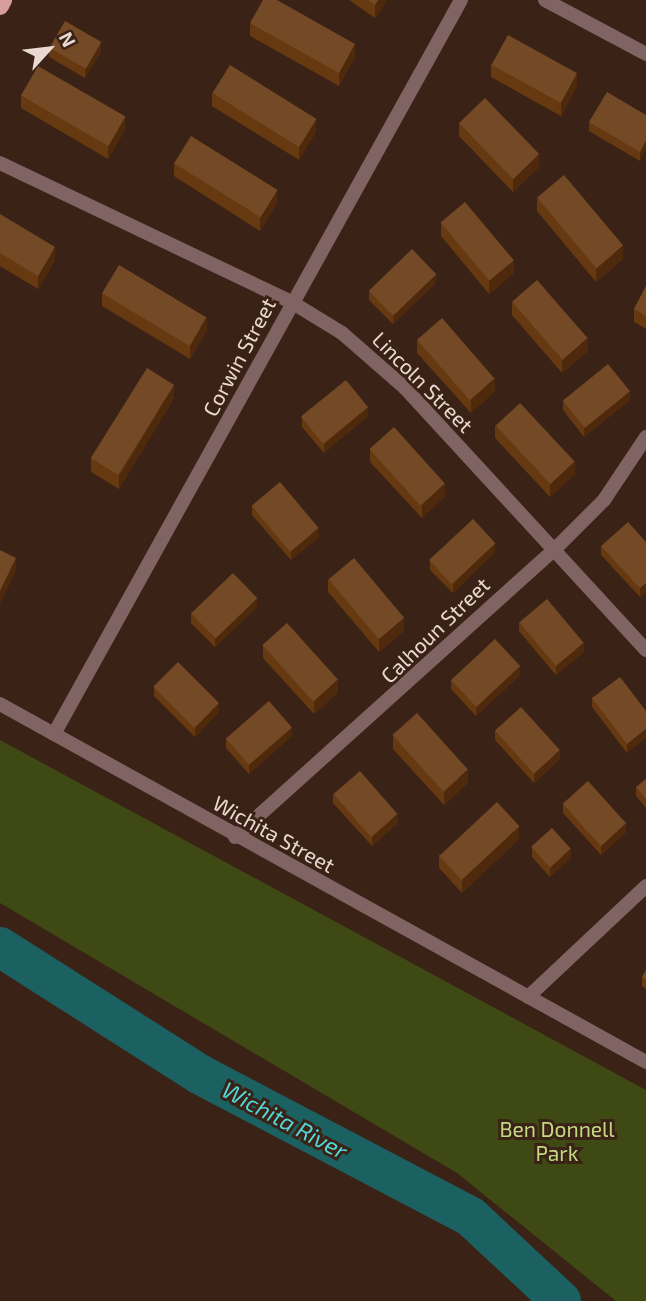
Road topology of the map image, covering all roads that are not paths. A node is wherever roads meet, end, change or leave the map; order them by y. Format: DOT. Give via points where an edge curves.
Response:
graph roads {
  1 [pos="3,0"];
  2 [pos="461,0"];
  3 [pos="545,0"];
  4 [pos="0,6"];
  5 [pos="646,54"];
  6 [pos="0,163"];
  7 [pos="293,303"];
  8 [pos="646,437"];
  9 [pos="552,551"];
  10 [pos="646,650"];
  11 [pos="0,704"];
  12 [pos="54,734"];
  13 [pos="235,837"];
  14 [pos="646,886"];
  15 [pos="528,997"];
  16 [pos="646,1062"];
  1 -- 4 [label="main road"];
  2 -- 7 [label="street, Corwin Street"];
  3 -- 5 [label="street"];
  6 -- 7 [label="street, Lincoln Street"];
  7 -- 9 [label="street, Lincoln Street" via="391,374"];
  7 -- 12 [label="street, Corwin Street"];
  8 -- 9 [label="street, Calhoun Street" via="604,500"];
  9 -- 10 [label="street, Lincoln Street"];
  9 -- 13 [label="street, Calhoun Street"];
  11 -- 12 [label="street, Wichita Street"];
  12 -- 13 [label="street, Wichita Street"];
  13 -- 15 [label="street, Wichita Street"];
  14 -- 15 [label="street"];
  15 -- 16 [label="street, Wichita Street"];
}
